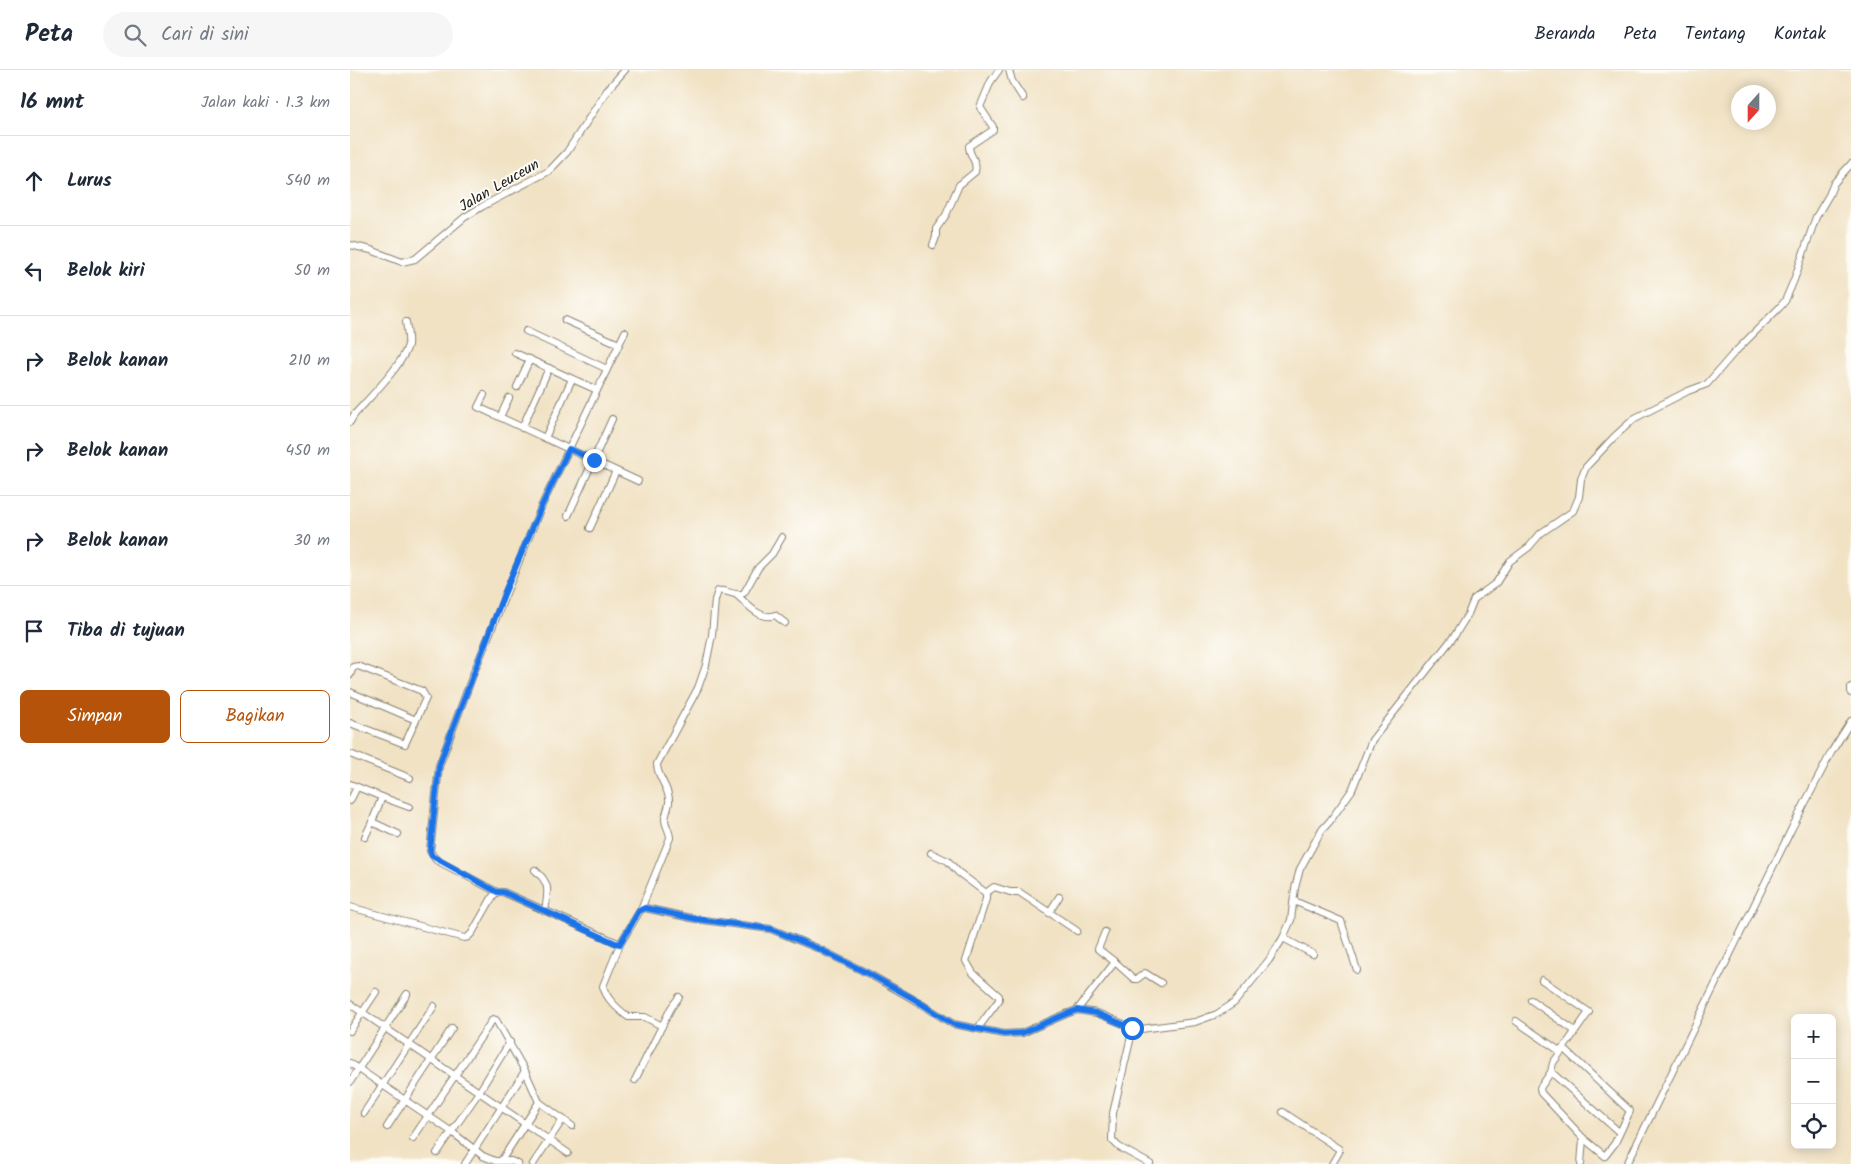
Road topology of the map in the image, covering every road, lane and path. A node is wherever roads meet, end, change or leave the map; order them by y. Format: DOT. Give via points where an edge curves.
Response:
graph roads {
  1 [pos="625,70"];
  2 [pos="998,70"];
  3 [pos="1008,70"];
  4 [pos="1024,98"];
  5 [pos="1851,164"];
  6 [pos="350,245"];
  7 [pos="933,245"];
  8 [pos="565,320"];
  9 [pos="406,322"];
  10 [pos="526,331"];
  11 [pos="625,332"];
  12 [pos="619,344"];
  13 [pos="515,353"];
  14 [pos="530,360"];
  15 [pos="549,368"];
  16 [pos="607,368"];
  17 [pos="572,378"];
  18 [pos="517,387"];
  19 [pos="597,390"];
  20 [pos="484,395"];
  21 [pos="509,398"];
  22 [pos="500,417"];
  23 [pos="612,420"];
  24 [pos="350,422"];
  25 [pos="522,428"];
  26 [pos="545,438"];
  27 [pos="569,449"];
  28 [pos="594,460"];
  29 [pos="616,471"];
  30 [pos="638,481"];
  31 [pos="568,516"];
  32 [pos="590,528"];
  33 [pos="782,537"];
  34 [pos="737,595"];
  35 [pos="785,623"];
  36 [pos="350,675"];
  37 [pos="1851,687"];
  38 [pos="350,692"];
  39 [pos="1851,693"];
  40 [pos="416,720"];
  41 [pos="1851,721"];
  42 [pos="350,723"];
  43 [pos="350,754"];
  44 [pos="410,778"];
  45 [pos="353,785"];
  46 [pos="382,797"];
  47 [pos="350,801"];
  48 [pos="409,807"];
  49 [pos="372,822"];
  50 [pos="398,834"];
  51 [pos="365,837"];
  52 [pos="932,853"];
  53 [pos="535,870"];
  54 [pos="497,892"];
  55 [pos="986,893"];
  56 [pos="1059,898"];
  57 [pos="1294,901"];
  58 [pos="350,907"];
  59 [pos="641,909"];
  60 [pos="545,911"];
  61 [pos="1049,913"];
  62 [pos="1076,931"];
  63 [pos="1105,932"];
  64 [pos="1283,938"];
  65 [pos="620,944"];
  66 [pos="1314,954"];
  67 [pos="1115,962"];
  68 [pos="1357,970"];
  69 [pos="1542,980"];
  70 [pos="1161,984"];
  71 [pos="376,992"];
  72 [pos="407,994"];
  73 [pos="679,997"];
  74 [pos="1531,1000"];
  75 [pos="350,1004"];
  76 [pos="434,1006"];
  77 [pos="1077,1010"];
  78 [pos="362,1012"];
  79 [pos="1516,1021"];
  80 [pos="662,1026"];
  81 [pos="385,1028"];
  82 [pos="452,1028"];
  83 [pos="978,1028"];
  84 [pos="1132,1028"];
  85 [pos="350,1031"];
  86 [pos="1575,1031"];
  87 [pos="510,1042"];
  88 [pos="408,1044"];
  89 [pos="1562,1050"];
  90 [pos="432,1060"];
  91 [pos="350,1063"];
  92 [pos="359,1069"];
  93 [pos="525,1071"];
  94 [pos="1551,1072"];
  95 [pos="455,1076"];
  96 [pos="635,1080"];
  97 [pos="350,1082"];
  98 [pos="382,1085"];
  99 [pos="479,1092"];
  100 [pos="404,1100"];
  101 [pos="539,1102"];
  102 [pos="502,1108"];
  103 [pos="1283,1112"];
  104 [pos="364,1113"];
  105 [pos="428,1116"];
  106 [pos="563,1119"];
  107 [pos="524,1123"];
  108 [pos="572,1126"];
  109 [pos="387,1127"];
  110 [pos="452,1132"];
  111 [pos="1619,1132"];
  112 [pos="413,1138"];
  113 [pos="1583,1138"];
  114 [pos="549,1140"];
  115 [pos="475,1150"];
  116 [pos="438,1153"];
  117 [pos="568,1153"];
  118 [pos="501,1161"];
  119 [pos="465,1164"];
  120 [pos="518,1164"];
  121 [pos="533,1164"];
  122 [pos="1150,1164"];
  123 [pos="1332,1164"];
  124 [pos="1581,1164"];
  125 [pos="1627,1164"];
  1 -- 6 [label="street, Jalan Leuceun" via="608,89 567,152 549,171 465,217 415,259 402,262"];
  2 -- 7 [label="street" via="980,107 993,130 969,146 976,164 975,172 959,185 946,216 936,230"];
  3 -- 4 [label="street"];
  5 -- 57 [label="street" via="1834,183 1816,217 1794,280 1780,308 1732,354 1707,384 1635,418 1614,436 1586,467 1573,511 1541,533 1510,561 1496,583 1474,599 1456,635 1372,740 1352,790 1321,831 1300,869"];
  8 -- 12 [label="street"];
  9 -- 24 [label="street" via="409,342 406,350"];
  10 -- 16 [label="street"];
  11 -- 12 [label="street"];
  12 -- 16 [label="street"];
  13 -- 14 [label="street"];
  14 -- 15 [label="street"];
  14 -- 18 [label="street"];
  15 -- 17 [label="street"];
  15 -- 25 [label="street"];
  16 -- 19 [label="street"];
  17 -- 19 [label="street"];
  17 -- 26 [label="street"];
  19 -- 27 [label="street"];
  20 -- 22 [label="street" via="478,408"];
  21 -- 22 [label="street"];
  22 -- 25 [label="street"];
  23 -- 28 [label="street"];
  25 -- 26 [label="street"];
  26 -- 27 [label="street"];
  27 -- 28 [label="street"];
  27 -- 54 [label="street" via="504,594 439,766 430,851 436,860"];
  28 -- 29 [label="street"];
  28 -- 31 [label="street"];
  29 -- 30 [label="street"];
  29 -- 32 [label="street"];
  33 -- 34 [label="street" via="744,593"];
  34 -- 35 [label="street" via="761,615 767,618 775,616"];
  34 -- 59 [label="street" via="722,590 714,600 706,665 698,688 657,764 670,799 665,822 670,838"];
  36 -- 40 [label="street" via="358,666 422,692 426,698"];
  37 -- 39 [label="street"];
  38 -- 40 [label="street"];
  40 -- 42 [label="street" via="405,744"];
  41 -- 125 [label="street" via="1792,828"];
  43 -- 44 [label="street"];
  45 -- 46 [label="street"];
  45 -- 47 [label="street"];
  46 -- 48 [label="street"];
  46 -- 49 [label="street"];
  49 -- 50 [label="street"];
  49 -- 51 [label="street"];
  52 -- 55 [label="street" via="948,861"];
  53 -- 60 [label="street" via="548,889"];
  54 -- 58 [label="street" via="472,933 464,938"];
  54 -- 60 [label="street"];
  55 -- 61 [label="street" via="994,887 1019,892"];
  55 -- 83 [label="street" via="966,961 973,973 999,996 999,1000"];
  56 -- 61 [label="street"];
  57 -- 64 [label="street" via="1291,920"];
  57 -- 68 [label="street" via="1341,921"];
  59 -- 65 [label="street"];
  59 -- 83 [label="street" via="771,929 869,974 946,1021"];
  60 -- 65 [label="street"];
  61 -- 62 [label="street"];
  63 -- 67 [label="street" via="1097,948"];
  64 -- 66 [label="street"];
  64 -- 84 [label="street" via="1269,960 1227,1008 1195,1022"];
  65 -- 80 [label="street" via="603,990 628,1017 645,1017"];
  67 -- 70 [label="street" via="1134,979 1145,973"];
  67 -- 77 [label="street"];
  69 -- 86 [label="street" via="1589,1012"];
  71 -- 78 [label="street"];
  72 -- 81 [label="street"];
  73 -- 80 [label="street"];
  74 -- 86 [label="street"];
  75 -- 78 [label="street"];
  76 -- 88 [label="street"];
  77 -- 83 [label="street" via="1022,1033 1004,1034"];
  77 -- 84 [label="street" via="1096,1013"];
  78 -- 81 [label="street"];
  78 -- 85 [label="street"];
  79 -- 89 [label="street"];
  80 -- 96 [label="street"];
  81 -- 88 [label="street"];
  81 -- 92 [label="street"];
  82 -- 90 [label="street"];
  84 -- 122 [label="street" via="1113,1114 1112,1140"];
  86 -- 89 [label="street"];
  87 -- 93 [label="street"];
  87 -- 95 [label="street" via="496,1020 491,1020"];
  87 -- 99 [label="street"];
  88 -- 90 [label="street"];
  88 -- 98 [label="street"];
  89 -- 94 [label="street"];
  89 -- 111 [label="street" via="1630,1111"];
  90 -- 95 [label="street"];
  90 -- 100 [label="street"];
  91 -- 92 [label="street"];
  92 -- 97 [label="street"];
  92 -- 98 [label="street"];
  93 -- 101 [label="street"];
  93 -- 102 [label="street"];
  94 -- 111 [label="street"];
  94 -- 113 [label="street" via="1540,1088 1541,1092"];
  95 -- 99 [label="street"];
  95 -- 105 [label="street"];
  98 -- 100 [label="street"];
  98 -- 104 [label="street"];
  99 -- 102 [label="street"];
  99 -- 110 [label="street"];
  100 -- 105 [label="street"];
  100 -- 109 [label="street"];
  101 -- 106 [label="street"];
  101 -- 107 [label="street"];
  102 -- 107 [label="street"];
  102 -- 115 [label="street"];
  103 -- 123 [label="street" via="1339,1149"];
  105 -- 110 [label="street"];
  105 -- 112 [label="street"];
  106 -- 108 [label="street"];
  106 -- 114 [label="street"];
  107 -- 114 [label="street"];
  107 -- 118 [label="street"];
  110 -- 115 [label="street"];
  110 -- 116 [label="street"];
  111 -- 113 [label="street" via="1605,1156"];
  113 -- 124 [label="street"];
  114 -- 117 [label="street"];
  114 -- 121 [label="street"];
  115 -- 118 [label="street" via="491,1160"];
  115 -- 119 [label="street"];
  118 -- 120 [label="street"];
}
